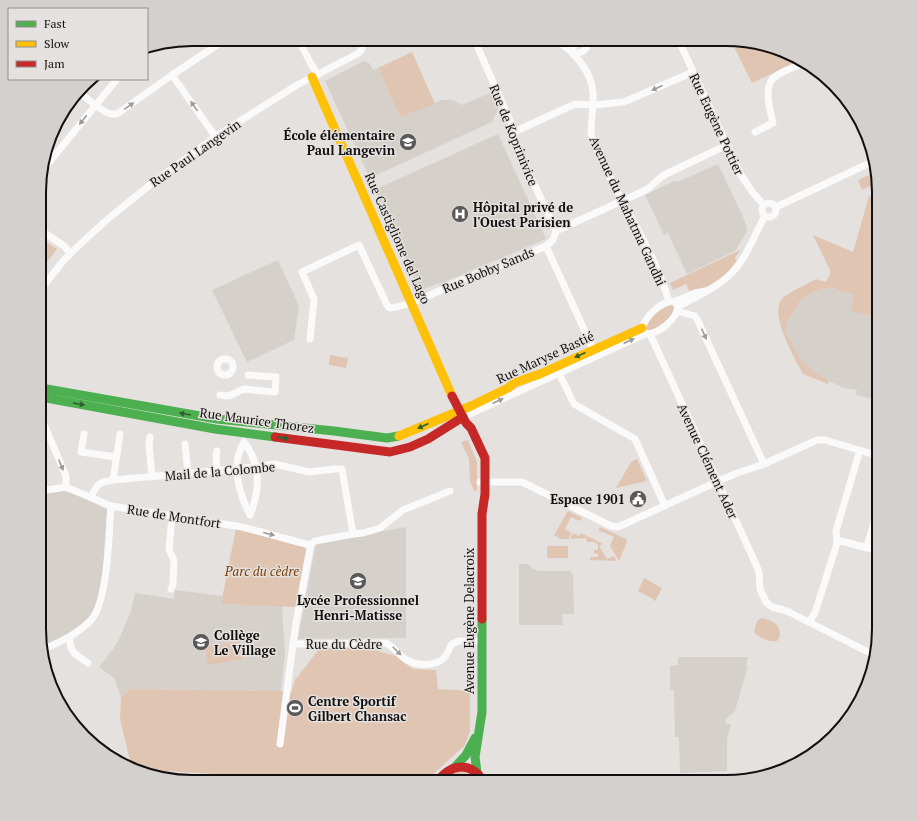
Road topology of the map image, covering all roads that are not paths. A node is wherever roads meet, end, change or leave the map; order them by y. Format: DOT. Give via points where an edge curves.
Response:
graph roads {
  1 [pos="216,46"];
  2 [pos="302,46"];
  3 [pos="362,46"];
  4 [pos="477,46"];
  5 [pos="565,46"];
  6 [pos="573,46"];
  7 [pos="587,46"];
  8 [pos="681,46"];
  9 [pos="573,54"];
  10 [pos="798,66"];
  11 [pos="693,72"];
  12 [pos="172,75"];
  13 [pos="315,76"];
  14 [pos="116,80"];
  15 [pos="83,95"];
  16 [pos="95,104"];
  17 [pos="593,105"];
  18 [pos="514,132"];
  19 [pos="754,132"];
  20 [pos="215,136"];
  21 [pos="727,145"];
  22 [pos="49,162"];
  23 [pos="869,163"];
  24 [pos="622,201"];
  25 [pos="764,205"];
  26 [pos="776,207"];
  27 [pos="765,216"];
  28 [pos="556,231"];
  29 [pos="46,234"];
  30 [pos="546,246"];
  31 [pos="70,253"];
  32 [pos="46,283"];
  33 [pos="412,302"];
  34 [pos="675,306"];
  35 [pos="645,332"];
  36 [pos="310,339"];
  37 [pos="594,349"];
  38 [pos="559,373"];
  39 [pos="248,375"];
  40 [pos="46,389"];
  41 [pos="220,395"];
  42 [pos="46,398"];
  43 [pos="463,417"];
  44 [pos="46,431"];
  45 [pos="84,434"];
  46 [pos="120,434"];
  47 [pos="150,437"];
  48 [pos="244,438"];
  49 [pos="185,444"];
  50 [pos="860,450"];
  51 [pos="217,451"];
  52 [pos="872,454"];
  53 [pos="116,458"];
  54 [pos="764,464"];
  55 [pos="256,466"];
  56 [pos="237,469"];
  57 [pos="217,471"];
  58 [pos="188,474"];
  59 [pos="152,477"];
  60 [pos="113,480"];
  61 [pos="483,482"];
  62 [pos="717,482"];
  63 [pos="66,487"];
  64 [pos="46,489"];
  65 [pos="450,491"];
  66 [pos="91,497"];
  67 [pos="111,506"];
  68 [pos="665,506"];
  69 [pos="250,515"];
  70 [pos="172,516"];
  71 [pos="250,529"];
  72 [pos="872,529"];
  73 [pos="353,534"];
  74 [pos="837,540"];
  75 [pos="310,545"];
  76 [pos="867,546"];
  77 [pos="872,549"];
  78 [pos="171,589"];
  79 [pos="809,622"];
  80 [pos="70,637"];
  81 [pos="482,641"];
  82 [pos="293,644"];
  83 [pos="47,648"];
  84 [pos="870,653"];
  85 [pos="88,663"];
  86 [pos="480,727"];
  87 [pos="280,744"];
  88 [pos="455,767"];
  89 [pos="477,772"];
  90 [pos="441,775"];
  91 [pos="480,775"];
  1 -- 12 [label="street"];
  2 -- 13 [label="street"];
  3 -- 13 [label="street, Rue Paul Langevin" via="356,54"];
  4 -- 18 [label="street, Rue de Koprinivice"];
  5 -- 9 [label="street, Avenue du Mahatma Gandhi"];
  6 -- 9 [label="street"];
  7 -- 9 [label="street" via="580,54"];
  8 -- 11 [label="street, Rue Eugène Pottier"];
  9 -- 17 [label="street, Avenue du Mahatma Gandhi" via="582,63 588,75 593,90"];
  10 -- 19 [label="street" via="775,76 770,82 769,106 773,123"];
  11 -- 17 [label="street, one-way" via="624,102"];
  11 -- 21 [label="street, Rue Eugène Pottier"];
  16 -- 12 [label="street, one-way" via="111,114 118,114"];
  20 -- 12 [label="street, one-way"];
  13 -- 20 [label="street, Rue Paul Langevin"];
  13 -- 33 [label="main road, Rue Castiglione del Lago"];
  14 -- 16 [label="street"];
  15 -- 16 [label="street"];
  16 -- 22 [label="street, one-way"];
  17 -- 18 [label="street" via="575,104"];
  17 -- 24 [label="street, Avenue du Mahatma Gandhi" via="591,134"];
  18 -- 28 [label="street, Rue de Koprinivice" via="515,143"];
  20 -- 31 [label="street, Rue Paul Langevin" via="129,202"];
  21 -- 24 [label="street" via="666,174 648,189"];
  21 -- 25 [label="street, Rue Eugène Pottier" via="745,182"];
  23 -- 26 [label="street"];
  24 -- 28 [label="street"];
  24 -- 34 [label="street, Avenue du Mahatma Gandhi" via="648,248"];
  25 -- 26 [label="street" via="770,203"];
  25 -- 27 [label="street" via="762,210"];
  26 -- 27 [label="street" via="774,215"];
  27 -- 34 [label="street" via="743,260 733,272 713,288"];
  28 -- 30 [label="street, Rue Bobby Sands" via="553,240"];
  29 -- 31 [label="street"];
  30 -- 33 [label="street, Rue Bobby Sands"];
  30 -- 37 [label="street"];
  31 -- 32 [label="street, Rue Paul Langevin"];
  33 -- 36 [label="street, Rue Bobby Sands" via="390,308 387,305 359,245 302,272 314,299"];
  33 -- 43 [label="main road, Rue Castiglione del Lago"];
  34 -- 35 [label="street" via="666,325 659,330"];
  34 -- 35 [label="street" via="662,305 652,312 647,318"];
  34 -- 54 [label="street, one-way" via="697,319"];
  35 -- 37 [label="main road, Rue Maryse Bastié"];
  38 -- 35 [label="street, Rue Maryse Bastié, one-way"];
  35 -- 62 [label="street, Avenue Clément Ader"];
  37 -- 43 [label="main road, Rue Maryse Bastié, one-way" via="514,383"];
  43 -- 38 [label="street, Rue Maryse Bastié, one-way"];
  38 -- 68 [label="street" via="574,404 635,439"];
  39 -- 41 [label="street" via="276,377 275,392 244,389 231,395"];
  43 -- 40 [label="main road, Rue Maurice Thorez, one-way" via="387,438 217,419"];
  42 -- 48 [label="main road, Rue Maurice Thorez, one-way"];
  48 -- 43 [label="main road, Rue Maurice Thorez, one-way" via="390,452 406,449 434,436"];
  43 -- 61 [label="main road, Avenue Eugène Delacroix" via="485,458"];
  44 -- 63 [label="street, one-way" via="66,476"];
  45 -- 53 [label="street" via="81,452"];
  46 -- 53 [label="street"];
  47 -- 59 [label="street"];
  48 -- 55 [label="street"];
  48 -- 56 [label="street" via="238,455"];
  49 -- 58 [label="street"];
  50 -- 52 [label="street"];
  50 -- 54 [label="street" via="821,439"];
  50 -- 74 [label="street" via="836,530"];
  51 -- 57 [label="street"];
  53 -- 60 [label="street"];
  54 -- 62 [label="street"];
  55 -- 56 [label="street, Mail de la Colombe"];
  55 -- 69 [label="street" via="257,492"];
  55 -- 73 [label="street, Mail de la Colombe" via="275,464 309,472 342,469"];
  56 -- 57 [label="street, Mail de la Colombe"];
  56 -- 69 [label="street" via="240,489"];
  57 -- 58 [label="street, Mail de la Colombe"];
  58 -- 59 [label="street, Mail de la Colombe"];
  59 -- 60 [label="street, Mail de la Colombe"];
  60 -- 66 [label="street, Mail de la Colombe" via="100,483"];
  61 -- 68 [label="street" via="522,482 611,526 618,527"];
  61 -- 81 [label="main road, Avenue Eugène Delacroix"];
  62 -- 68 [label="street"];
  62 -- 79 [label="street, Avenue Clément Ader" via="759,572 760,589 766,602"];
  63 -- 64 [label="street, Rue de Montfort"];
  63 -- 66 [label="street, Rue de Montfort"];
  65 -- 73 [label="street" via="403,510 380,528"];
  66 -- 67 [label="street, Rue de Montfort"];
  67 -- 70 [label="street, Rue de Montfort"];
  67 -- 80 [label="street" via="104,587 99,606 92,619"];
  69 -- 71 [label="street"];
  70 -- 71 [label="street, Rue de Montfort"];
  70 -- 78 [label="street" via="169,550 174,560"];
  71 -- 75 [label="street, Rue de Montfort, one-way"];
  72 -- 76 [label="street"];
  73 -- 75 [label="street" via="315,541"];
  74 -- 77 [label="street"];
  74 -- 79 [label="street" via="815,613"];
  75 -- 82 [label="street, Rue du Cèdre"];
  79 -- 84 [label="street"];
  80 -- 83 [label="street"];
  80 -- 85 [label="street" via="70,649"];
  82 -- 81 [label="street, Rue du Cèdre, one-way" via="386,643 413,663 434,664 446,656 452,644 459,641"];
  81 -- 86 [label="main road, Avenue Eugène Delacroix"];
  82 -- 87 [label="street"];
  86 -- 88 [label="main road, Avenue Eugène Delacroix" via="466,755"];
  86 -- 89 [label="main road, Avenue Eugène Delacroix" via="475,757"];
  88 -- 89 [label="main road" via="463,766"];
  88 -- 90 [label="main road, Avenue Eugène Delacroix"];
  89 -- 91 [label="main road"];
}
